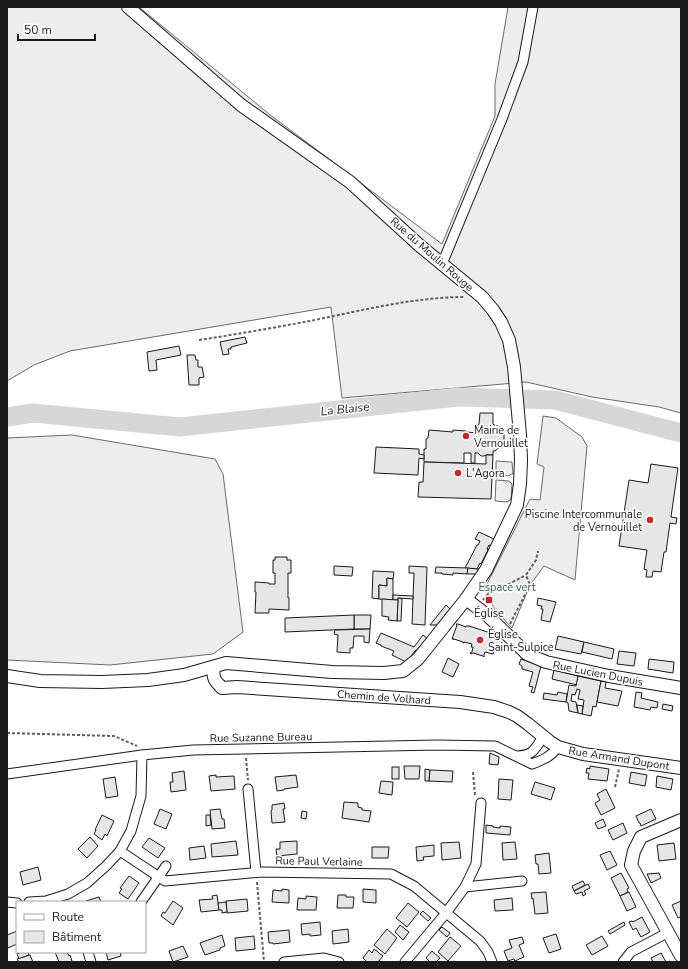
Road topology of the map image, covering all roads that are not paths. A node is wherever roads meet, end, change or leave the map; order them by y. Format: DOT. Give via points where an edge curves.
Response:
graph roads {
  1 [pos="128,7"];
  2 [pos="533,7"];
  3 [pos="442,264"];
  4 [pos="466,600"];
  5 [pos="214,667"];
  6 [pos="7,676"];
  7 [pos="681,688"];
  8 [pos="543,737"];
  9 [pos="558,747"];
  10 [pos="142,755"];
  11 [pos="516,756"];
  12 [pos="681,768"];
  13 [pos="7,774"];
  14 [pos="248,789"];
  15 [pos="481,803"];
  16 [pos="681,820"];
  17 [pos="120,851"];
  18 [pos="166,866"];
  19 [pos="256,872"];
  20 [pos="159,876"];
  21 [pos="522,881"];
  22 [pos="465,887"];
  23 [pos="69,898"];
  24 [pos="46,901"];
  25 [pos="142,901"];
  26 [pos="446,912"];
  27 [pos="668,932"];
  28 [pos="681,956"];
  29 [pos="284,962"];
  30 [pos="339,962"];
  31 [pos="405,962"];
  32 [pos="492,962"];
  33 [pos="623,962"];
  1 -- 3 [label="street, Rue du Moulin Rouge" via="240,105 350,182"];
  2 -- 3 [label="street" via="523,62"];
  3 -- 4 [label="street, Rue du Moulin Rouge" via="482,297 501,322 509,340 518,408 521,460 517,505 486,570"];
  4 -- 5 [label="street, Chemin de Volhard" via="418,659 403,671 332,672 226,663"];
  4 -- 7 [label="street, Rue Lucien Dupuis" via="487,614 527,654 546,662"];
  5 -- 6 [label="street, Chemin de Volhard" via="184,675 148,680 40,681"];
  5 -- 8 [label="street, Chemin de Volhard" via="212,674 222,688 290,690 476,704 509,712"];
  8 -- 9 [label="street, Chemin de Volhard"];
  8 -- 11 [label="street" via="534,751"];
  9 -- 11 [label="street, Rue Suzanne Bureau" via="546,759 532,764"];
  9 -- 12 [label="street, Rue Armand Dupont" via="583,754"];
  10 -- 11 [label="street, Rue Suzanne Bureau" via="192,750 437,745 495,746"];
  10 -- 13 [label="street, Rue Suzanne Bureau"];
  10 -- 17 [label="street" via="141,796 131,831"];
  14 -- 19 [label="street"];
  15 -- 22 [label="street" via="476,864"];
  16 -- 27 [label="street" via="641,837 631,865"];
  17 -- 20 [label="street, Rue Paul Verlaine"];
  17 -- 23 [label="street"];
  18 -- 20 [label="street"];
  19 -- 20 [label="street, Rue Paul Verlaine" via="165,881"];
  19 -- 26 [label="street, Rue Paul Verlaine" via="391,874 414,886"];
  20 -- 25 [label="street"];
  21 -- 22 [label="street"];
  22 -- 26 [label="street"];
  23 -- 24 [label="street"];
  26 -- 31 [label="street"];
  26 -- 32 [label="street, Rue Paul Verlaine" via="480,941"];
  27 -- 28 [label="street"];
  27 -- 33 [label="street" via="631,952"];
  29 -- 30 [label="street" via="324,958"];
}
